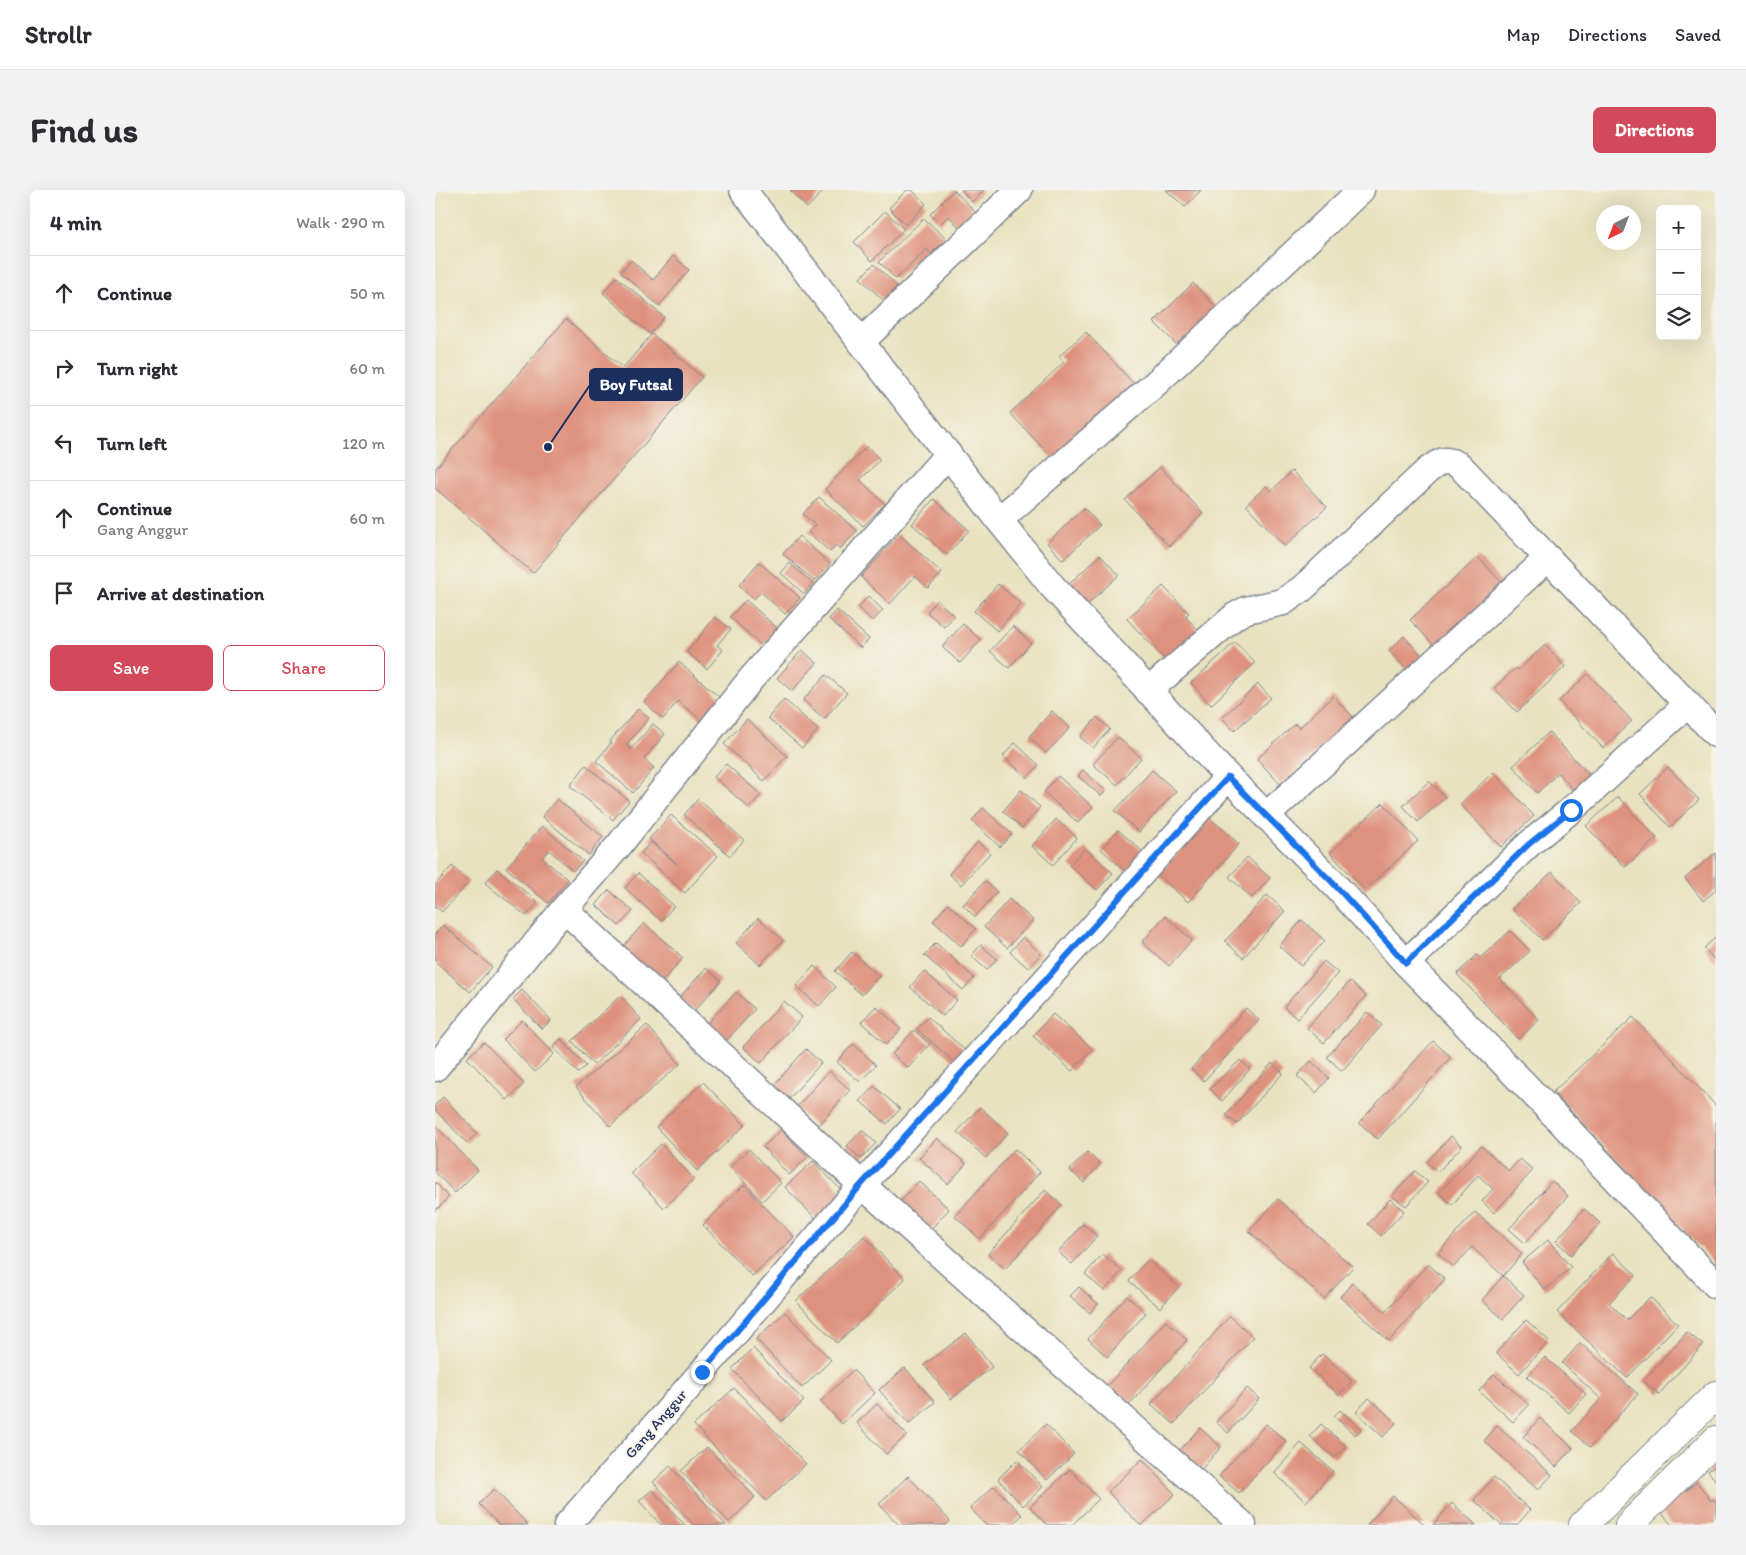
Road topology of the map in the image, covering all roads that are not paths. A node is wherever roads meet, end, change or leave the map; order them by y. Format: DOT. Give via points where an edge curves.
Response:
graph roads {
  1 [pos="743,190"];
  2 [pos="1019,190"];
  3 [pos="1361,190"];
  4 [pos="861,342"];
  5 [pos="948,454"];
  6 [pos="999,520"];
  7 [pos="1548,558"];
  8 [pos="1148,691"];
  9 [pos="1688,704"];
  10 [pos="1716,734"];
  11 [pos="1228,777"];
  12 [pos="1266,816"];
  13 [pos="563,909"];
  14 [pos="1406,963"];
  15 [pos="435,1068"];
  16 [pos="861,1185"];
  17 [pos="1716,1285"];
  18 [pos="1716,1395"];
  19 [pos="1716,1440"];
  20 [pos="567,1525"];
  21 [pos="1243,1525"];
  22 [pos="1583,1525"];
  23 [pos="1629,1525"];
  1 -- 4 [label="street"];
  2 -- 4 [label="street"];
  3 -- 6 [label="street" via="1157,382"];
  4 -- 5 [label="street"];
  5 -- 6 [label="street"];
  5 -- 13 [label="street" via="751,679 620,844"];
  6 -- 8 [label="street" via="1053,586"];
  7 -- 8 [label="street" via="1460,466 1445,460 1427,471 1303,588 1283,602 1245,610 1235,616"];
  7 -- 9 [label="street"];
  7 -- 12 [label="street"];
  8 -- 11 [label="street"];
  9 -- 10 [label="street"];
  9 -- 14 [label="street" via="1529,844"];
  11 -- 12 [label="street"];
  11 -- 16 [label="street, Gang Anggur"];
  12 -- 14 [label="street"];
  13 -- 15 [label="street"];
  13 -- 16 [label="street"];
  14 -- 17 [label="street"];
  16 -- 20 [label="street, Gang Anggur"];
  16 -- 21 [label="street"];
  18 -- 22 [label="highway"];
  19 -- 23 [label="highway"];
}
